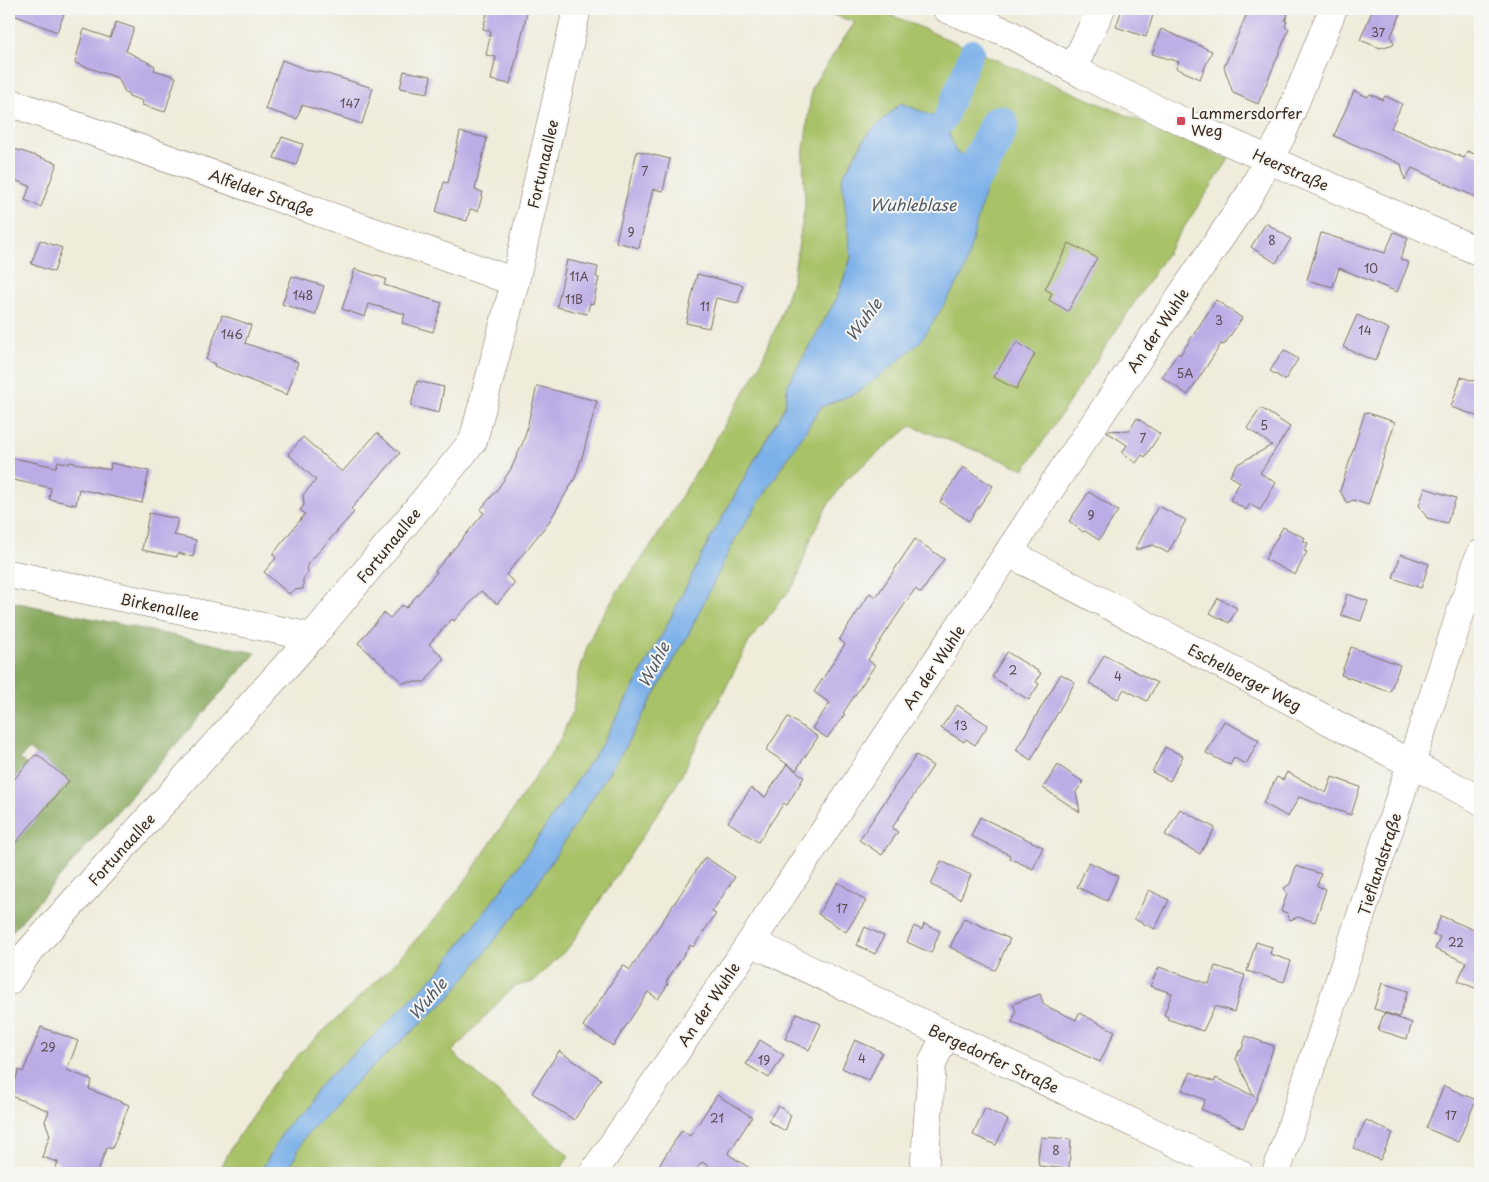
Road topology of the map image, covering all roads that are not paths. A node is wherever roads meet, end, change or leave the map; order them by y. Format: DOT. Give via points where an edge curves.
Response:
graph roads {
  1 [pos="577,9"];
  2 [pos="1101,9"];
  3 [pos="1333,9"];
  4 [pos="958,13"];
  5 [pos="1073,68"];
  6 [pos="9,102"];
  7 [pos="1269,159"];
  8 [pos="1480,252"];
  9 [pos="515,282"];
  10 [pos="1009,554"];
  11 [pos="1480,554"];
  12 [pos="9,574"];
  13 [pos="312,637"];
  14 [pos="1412,764"];
  15 [pos="1480,800"];
  16 [pos="750,942"];
  17 [pos="10,976"];
  18 [pos="945,1035"];
  19 [pos="593,1173"];
  20 [pos="924,1173"];
  21 [pos="1239,1173"];
  22 [pos="1276,1173"];
  1 -- 9 [label="street, Fortunaallee"];
  2 -- 5 [label="street"];
  3 -- 7 [label="street"];
  4 -- 5 [label="street, Heerstraße" via="1008,33"];
  5 -- 7 [label="street, Heerstraße" via="1181,121"];
  6 -- 9 [label="street, Alfelder Straße"];
  7 -- 8 [label="street, Heerstraße"];
  7 -- 10 [label="street, An der Wuhle" via="1250,194"];
  9 -- 13 [label="street, Fortunaallee" via="473,441"];
  10 -- 14 [label="street, Eschelberger Weg"];
  10 -- 16 [label="street, An der Wuhle"];
  11 -- 14 [label="street, Tieflandstraße"];
  12 -- 13 [label="street, Birkenallee"];
  13 -- 17 [label="street, Fortunaallee"];
  14 -- 15 [label="street, Eschelberger Weg"];
  14 -- 22 [label="street, Tieflandstraße"];
  16 -- 18 [label="street, Bergedorfer Straße"];
  16 -- 19 [label="street, An der Wuhle"];
  18 -- 20 [label="street" via="932,1064"];
  18 -- 21 [label="street, Bergedorfer Straße"];
}
